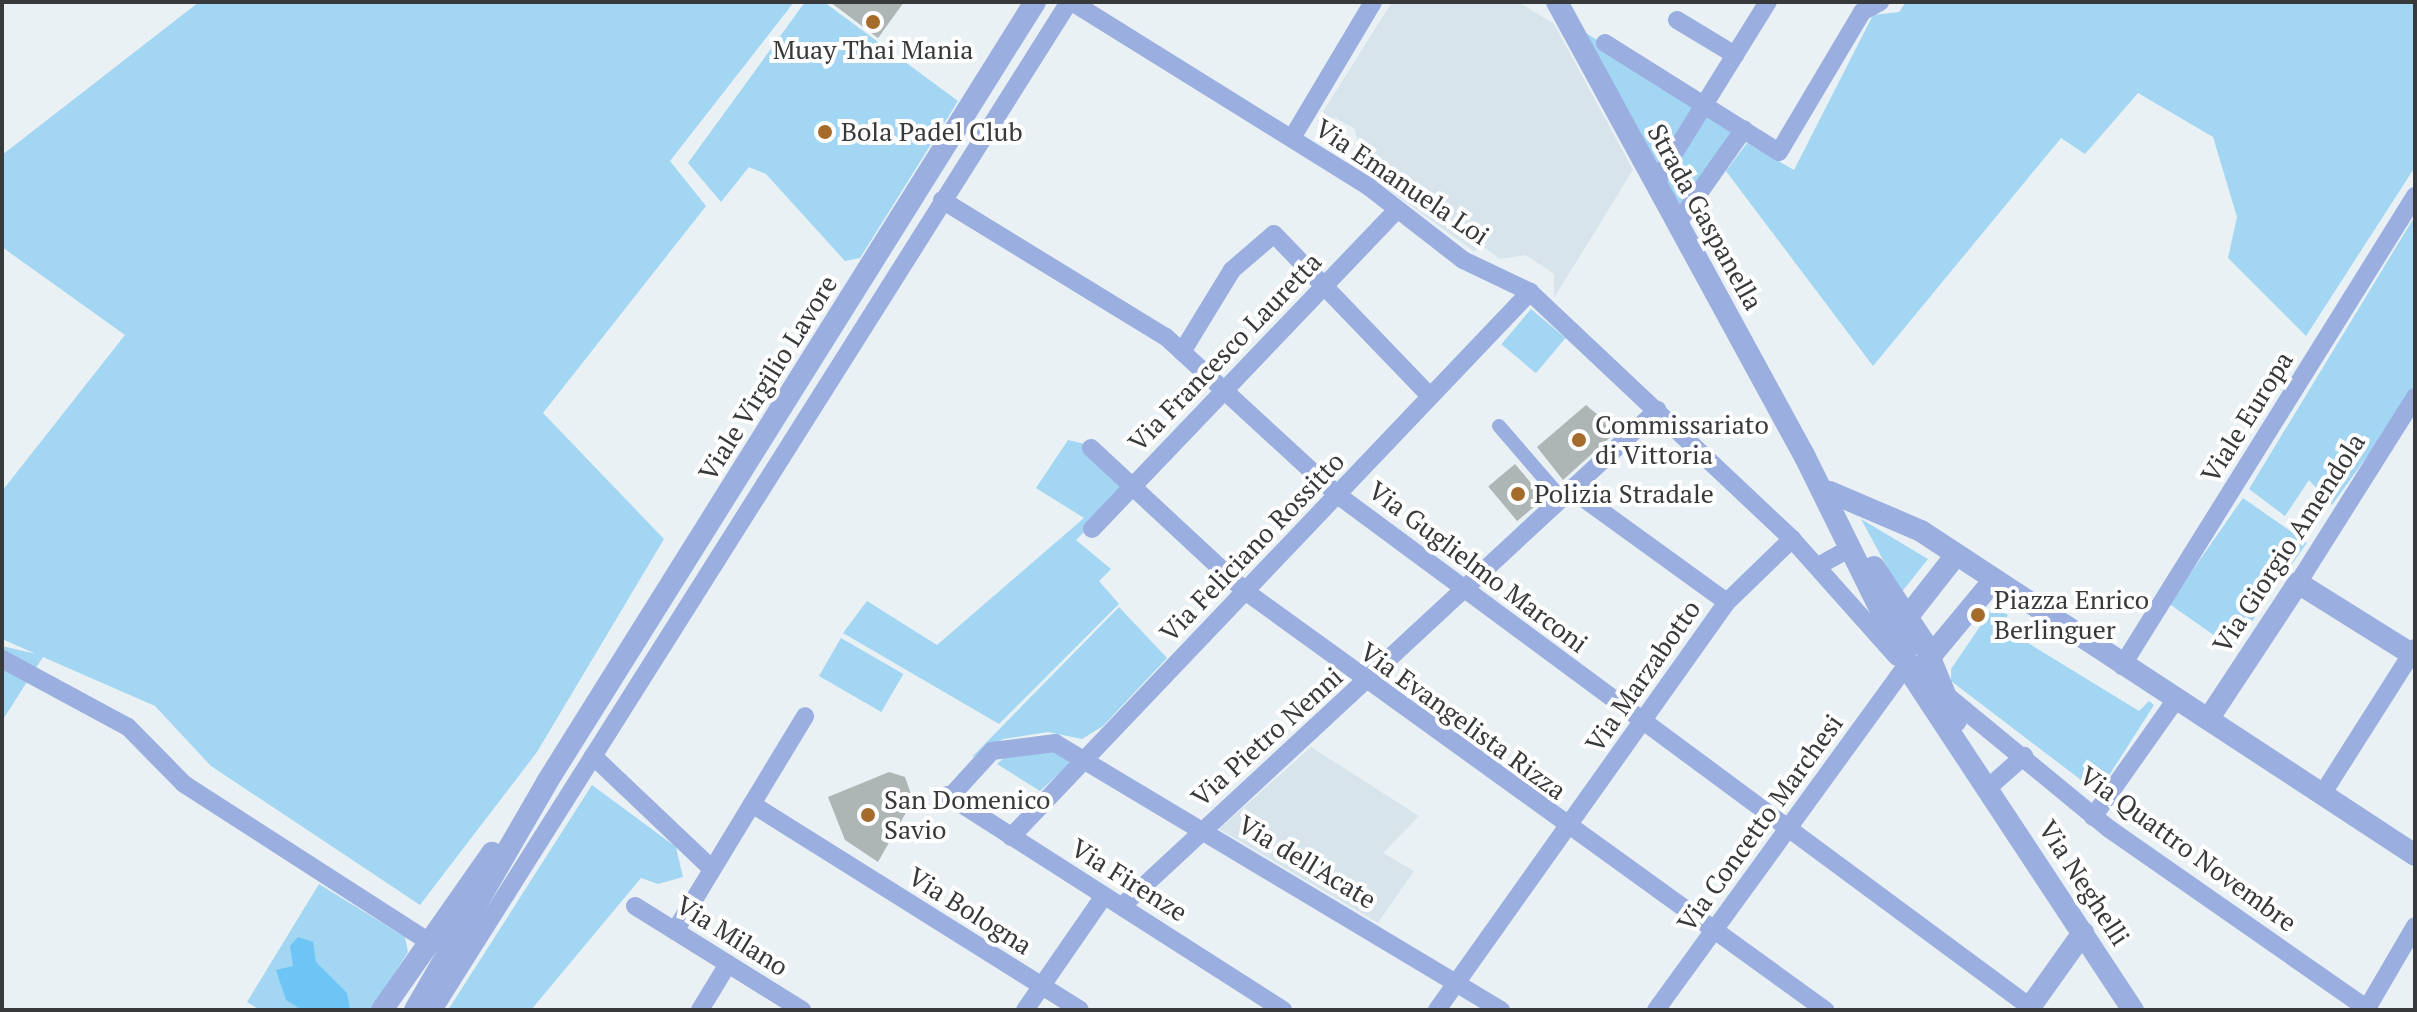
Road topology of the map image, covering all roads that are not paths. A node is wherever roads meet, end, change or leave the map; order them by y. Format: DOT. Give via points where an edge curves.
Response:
graph roads {
  1 [pos="1035,2"];
  2 [pos="1070,2"];
  3 [pos="1373,2"];
  4 [pos="1557,2"];
  5 [pos="1768,2"];
  6 [pos="1873,3"];
  7 [pos="1677,20"];
  8 [pos="1605,43"];
  9 [pos="1735,55"];
  10 [pos="1704,105"];
  11 [pos="1744,129"];
  12 [pos="1292,138"];
  13 [pos="1655,184"];
  14 [pos="2415,196"];
  15 [pos="942,200"];
  16 [pos="906,211"];
  17 [pos="1396,211"];
  18 [pos="927,224"];
  19 [pos="1677,224"];
  20 [pos="1323,287"];
  21 [pos="1530,292"];
  22 [pos="1182,352"];
  23 [pos="1223,392"];
  24 [pos="1430,396"];
  25 [pos="2415,397"];
  26 [pos="1657,410"];
  27 [pos="1499,426"];
  28 [pos="1091,448"];
  29 [pos="1805,457"];
  30 [pos="1132,487"];
  31 [pos="1830,492"];
  32 [pos="1567,495"];
  33 [pos="1339,496"];
  34 [pos="1092,529"];
  35 [pos="1792,539"];
  36 [pos="1850,548"];
  37 [pos="1956,555"];
  38 [pos="1818,566"];
  39 [pos="1994,580"];
  40 [pos="2298,583"];
  41 [pos="1465,589"];
  42 [pos="1245,591"];
  43 [pos="1727,602"];
  44 [pos="1905,620"];
  45 [pos="2414,652"];
  46 [pos="1912,656"];
  47 [pos="2,659"];
  48 [pos="2122,666"];
  49 [pos="1366,683"];
  50 [pos="1944,693"];
  51 [pos="2177,698"];
  52 [pos="805,716"];
  53 [pos="2209,718"];
  54 [pos="1643,722"];
  55 [pos="593,756"];
  56 [pos="2024,756"];
  57 [pos="1086,759"];
  58 [pos="547,782"];
  59 [pos="1989,787"];
  60 [pos="2323,793"];
  61 [pos="948,796"];
  62 [pos="752,804"];
  63 [pos="2093,817"];
  64 [pos="1566,828"];
  65 [pos="1203,830"];
  66 [pos="1788,830"];
  67 [pos="1011,837"];
  68 [pos="2415,855"];
  69 [pos="712,869"];
  70 [pos="1104,896"];
  71 [pos="635,906"];
  72 [pos="1122,906"];
  73 [pos="2415,926"];
  74 [pos="675,931"];
  75 [pos="1714,931"];
  76 [pos="2083,933"];
  77 [pos="429,942"];
  78 [pos="728,964"];
  79 [pos="1456,983"];
  80 [pos="1042,986"];
  81 [pos="2029,1008"];
  82 [pos="2367,1009"];
  83 [pos="382,1010"];
  84 [pos="415,1010"];
  85 [pos="433,1010"];
  86 [pos="700,1010"];
  87 [pos="802,1010"];
  88 [pos="1025,1010"];
  89 [pos="1080,1010"];
  90 [pos="1283,1010"];
  91 [pos="1437,1010"];
  92 [pos="1501,1010"];
  93 [pos="1656,1010"];
  94 [pos="1825,1010"];
  95 [pos="2133,1010"];
  1 -- 16 [label="street, Viale Virgilio Lavore"];
  2 -- 12 [label="street, Via Emanuela Loi"];
  2 -- 15 [label="street"];
  3 -- 12 [label="street"];
  4 -- 13 [label="street, Strada Gaspanella"];
  5 -- 9 [label="street"];
  6 -- 11 [label="street" via="1779,152"];
  7 -- 9 [label="street"];
  8 -- 10 [label="street"];
  9 -- 10 [label="street"];
  10 -- 11 [label="street"];
  10 -- 13 [label="street"];
  11 -- 19 [label="street"];
  12 -- 17 [label="street, Via Emanuela Loi"];
  13 -- 19 [label="street, Strada Gaspanella"];
  14 -- 48 [label="street, Viale Europa"];
  15 -- 18 [label="street"];
  15 -- 22 [label="street, Via Guglielmo Marconi"];
  16 -- 18 [label="street"];
  16 -- 58 [label="street, Viale Virgilio Lavore"];
  17 -- 20 [label="street, Via Francesco Lauretta"];
  17 -- 21 [label="street, Via Emanuela Loi" via="1463,260"];
  18 -- 55 [label="street"];
  19 -- 29 [label="street, Strada Gaspanella"];
  20 -- 22 [label="street" via="1274,234 1232,270"];
  20 -- 23 [label="street, Via Francesco Lauretta"];
  20 -- 24 [label="street"];
  21 -- 24 [label="street, Via Feliciano Rossitto"];
  21 -- 26 [label="street, Via Emanuela Loi"];
  22 -- 23 [label="street, Via Guglielmo Marconi"];
  23 -- 30 [label="street, Via Francesco Lauretta"];
  23 -- 33 [label="street, Via Guglielmo Marconi"];
  24 -- 33 [label="street, Via Feliciano Rossitto"];
  25 -- 40 [label="street, Via Giorgio Amendola"];
  26 -- 32 [label="street, Via Pietro Nenni"];
  26 -- 35 [label="street, Via Emanuela Loi"];
  27 -- 32 [label="street"];
  28 -- 30 [label="street, Via Evangelista Rizza"];
  29 -- 31 [label="street, Strada Gaspanella"];
  29 -- 36 [label="street, Strada Gaspanella"];
  30 -- 34 [label="street, Via Francesco Lauretta"];
  30 -- 42 [label="street, Via Evangelista Rizza"];
  31 -- 37 [label="street" via="1921,531"];
  31 -- 44 [label="street, Strada Gaspanella"];
  32 -- 41 [label="street, Via Pietro Nenni"];
  32 -- 43 [label="street"];
  33 -- 41 [label="street, Via Guglielmo Marconi"];
  33 -- 42 [label="street, Via Feliciano Rossitto"];
  35 -- 38 [label="street, Via Emanuela Loi"];
  35 -- 43 [label="street, Via Marzabotto"];
  36 -- 38 [label="street"];
  36 -- 46 [label="street, Strada Gaspanella"];
  37 -- 39 [label="street"];
  37 -- 44 [label="street"];
  38 -- 46 [label="street, Via Emanuela Loi"];
  39 -- 46 [label="street"];
  39 -- 48 [label="street"];
  40 -- 45 [label="street"];
  40 -- 53 [label="street, Via Giorgio Amendola"];
  41 -- 49 [label="street, Via Pietro Nenni"];
  41 -- 54 [label="street, Via Guglielmo Marconi"];
  42 -- 49 [label="street, Via Evangelista Rizza"];
  42 -- 57 [label="street, Via Feliciano Rossitto"];
  43 -- 54 [label="street, Via Marzabotto"];
  44 -- 46 [label="street, Strada Gaspanella"];
  45 -- 60 [label="street"];
  46 -- 50 [label="street"];
  46 -- 59 [label="street"];
  46 -- 66 [label="street, Via Concetto Marchesi"];
  47 -- 77 [label="street" via="128,727 184,784"];
  48 -- 51 [label="street"];
  49 -- 64 [label="street, Via Evangelista Rizza"];
  49 -- 65 [label="street, Via Pietro Nenni"];
  50 -- 56 [label="street, Via Quattro Novembre"];
  50 -- 59 [label="street"];
  51 -- 53 [label="street"];
  51 -- 63 [label="street"];
  52 -- 62 [label="street"];
  53 -- 60 [label="street"];
  54 -- 64 [label="street, Via Marzabotto"];
  54 -- 66 [label="street, Via Guglielmo Marconi"];
  55 -- 69 [label="street"];
  55 -- 85 [label="street"];
  56 -- 59 [label="street"];
  56 -- 63 [label="street, Via Quattro Novembre"];
  57 -- 61 [label="street, Via dell'Acate" via="1055,743 1023,742 992,751"];
  57 -- 65 [label="street, Via dell'Acate"];
  57 -- 67 [label="street, Via Feliciano Rossitto"];
  58 -- 77 [label="street, Viale Virgilio Lavore"];
  58 -- 84 [label="street, Viale Virgilio Lavore"];
  59 -- 76 [label="street, Via Neghelli"];
  60 -- 68 [label="street"];
  61 -- 67 [label="street, Via Firenze"];
  62 -- 69 [label="street"];
  62 -- 80 [label="street, Via Bologna"];
  63 -- 82 [label="street, Via Quattro Novembre"];
  64 -- 75 [label="street, Via Evangelista Rizza"];
  64 -- 79 [label="street, Via Marzabotto"];
  65 -- 72 [label="street, Via Pietro Nenni"];
  65 -- 79 [label="street, Via dell'Acate"];
  66 -- 75 [label="street, Via Concetto Marchesi"];
  66 -- 81 [label="street, Via Guglielmo Marconi"];
  67 -- 70 [label="street, Via Firenze"];
  69 -- 74 [label="street"];
  70 -- 72 [label="street, Via Firenze"];
  70 -- 80 [label="street"];
  71 -- 74 [label="street, Via Milano"];
  72 -- 90 [label="street, Via Firenze"];
  73 -- 82 [label="street"];
  74 -- 78 [label="street, Via Milano"];
  75 -- 93 [label="street, Via Concetto Marchesi"];
  75 -- 94 [label="street, Via Evangelista Rizza"];
  76 -- 81 [label="street"];
  76 -- 95 [label="street, Via Neghelli"];
  77 -- 83 [label="street, Viale Virgilio Lavore"];
  78 -- 86 [label="street"];
  78 -- 87 [label="street, Via Milano"];
  79 -- 91 [label="street, Via Marzabotto"];
  79 -- 92 [label="street, Via dell'Acate"];
  80 -- 88 [label="street"];
  80 -- 89 [label="street, Via Bologna"];
}
